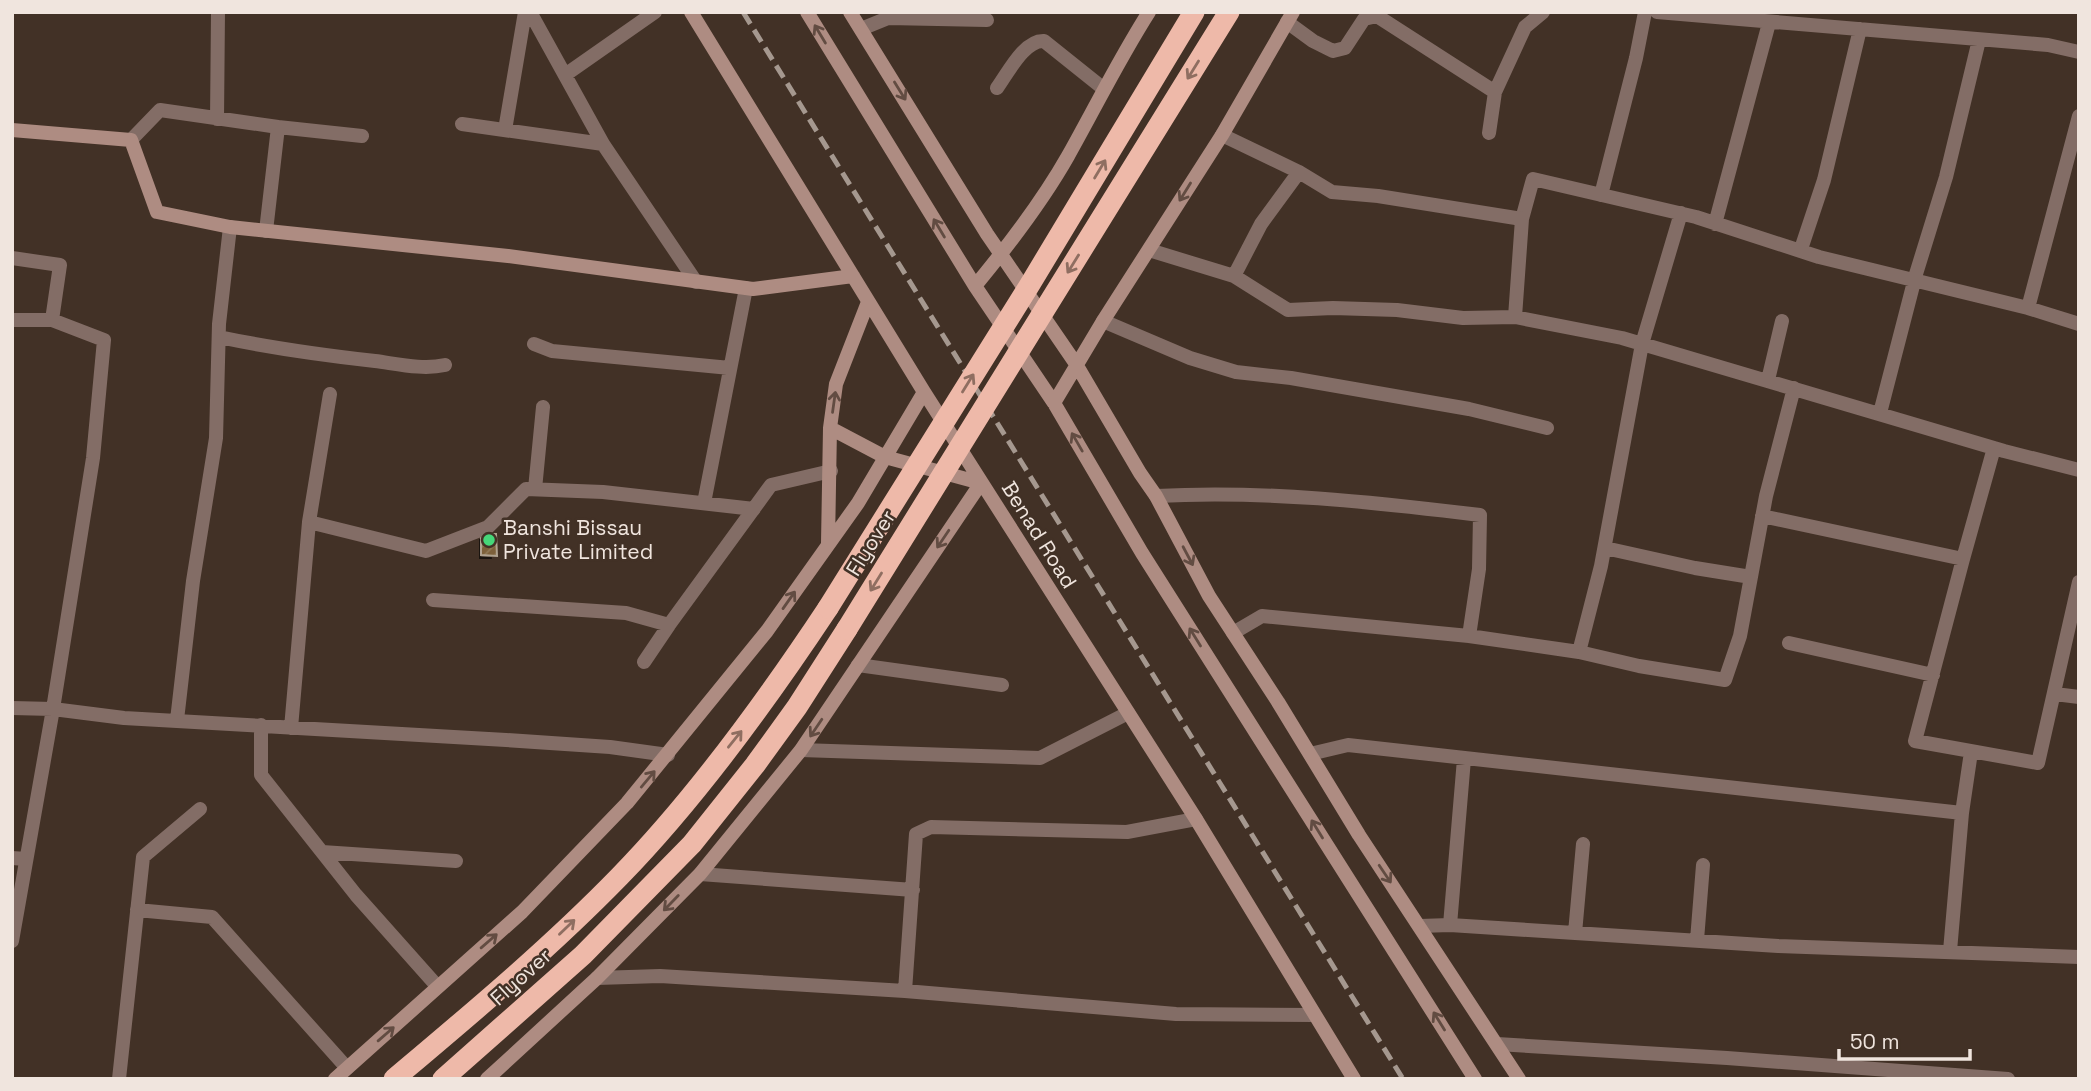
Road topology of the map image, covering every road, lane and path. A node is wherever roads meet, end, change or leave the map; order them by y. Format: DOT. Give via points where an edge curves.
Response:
graph roads {
  1 [pos="218,12"];
  2 [pos="527,12"];
  3 [pos="655,12"];
  4 [pos="691,12"];
  5 [pos="807,12"];
  6 [pos="850,12"];
  7 [pos="1149,12"];
  8 [pos="1194,12"];
  9 [pos="1229,12"];
  10 [pos="1543,12"];
  11 [pos="1645,12"];
  12 [pos="1657,12"];
  13 [pos="1290,17"];
  14 [pos="987,20"];
  15 [pos="1769,23"];
  16 [pos="861,29"];
  17 [pos="1860,29"];
  18 [pos="1979,40"];
  19 [pos="2079,52"];
  20 [pos="565,75"];
  21 [pos="997,88"];
  22 [pos="1104,89"];
  23 [pos="1494,92"];
  24 [pos="2079,116"];
  25 [pos="217,119"];
  26 [pos="462,124"];
  27 [pos="278,127"];
  28 [pos="12,130"];
  29 [pos="505,130"];
  30 [pos="1489,133"];
  31 [pos="1222,135"];
  32 [pos="362,136"];
  33 [pos="131,141"];
  34 [pos="603,144"];
  35 [pos="1299,172"];
  36 [pos="1601,195"];
  37 [pos="1681,213"];
  38 [pos="1522,219"];
  39 [pos="1715,224"];
  40 [pos="230,227"];
  41 [pos="266,231"];
  42 [pos="1801,249"];
  43 [pos="1149,250"];
  44 [pos="1000,255"];
  45 [pos="12,258"];
  46 [pos="853,276"];
  47 [pos="1234,276"];
  48 [pos="1914,279"];
  49 [pos="696,282"];
  50 [pos="975,286"];
  51 [pos="746,288"];
  52 [pos="868,302"];
  53 [pos="2028,307"];
  54 [pos="1515,317"];
  55 [pos="12,320"];
  56 [pos="52,320"];
  57 [pos="1103,321"];
  58 [pos="1783,321"];
  59 [pos="2079,324"];
  60 [pos="219,337"];
  61 [pos="534,344"];
  62 [pos="1642,344"];
  63 [pos="1076,364"];
  64 [pos="445,365"];
  65 [pos="730,368"];
  66 [pos="1768,380"];
  67 [pos="1794,388"];
  68 [pos="924,391"];
  69 [pos="330,394"];
  70 [pos="1054,403"];
  71 [pos="543,408"];
  72 [pos="1880,413"];
  73 [pos="831,428"];
  74 [pos="1547,428"];
  75 [pos="1994,448"];
  76 [pos="885,457"];
  77 [pos="2079,470"];
  78 [pos="831,471"];
  79 [pos="981,483"];
  80 [pos="535,489"];
  81 [pos="1156,496"];
  82 [pos="704,503"];
  83 [pos="754,509"];
  84 [pos="1762,516"];
  85 [pos="309,522"];
  86 [pos="828,543"];
  87 [pos="1605,548"];
  88 [pos="1963,559"];
  89 [pos="1751,578"];
  90 [pos="2079,582"];
  91 [pos="433,600"];
  92 [pos="669,625"];
  93 [pos="1233,633"];
  94 [pos="1469,636"];
  95 [pos="1789,643"];
  96 [pos="1579,652"];
  97 [pos="644,662"];
  98 [pos="858,665"];
  99 [pos="1933,675"];
  100 [pos="1002,685"];
  101 [pos="2054,694"];
  102 [pos="2079,697"];
  103 [pos="12,708"];
  104 [pos="53,709"];
  105 [pos="1128,713"];
  106 [pos="177,720"];
  107 [pos="261,725"];
  108 [pos="291,728"];
  109 [pos="800,750"];
  110 [pos="1971,751"];
  111 [pos="1310,754"];
  112 [pos="667,755"];
  113 [pos="1464,759"];
  114 [pos="200,809"];
  115 [pos="1962,813"];
  116 [pos="1196,820"];
  117 [pos="1583,844"];
  118 [pos="322,852"];
  119 [pos="19,858"];
  120 [pos="456,861"];
  121 [pos="1703,865"];
  122 [pos="700,874"];
  123 [pos="913,890"];
  124 [pos="138,910"];
  125 [pos="1450,925"];
  126 [pos="1420,926"];
  127 [pos="1575,933"];
  128 [pos="1697,940"];
  129 [pos="12,941"];
  130 [pos="1950,951"];
  131 [pos="2079,957"];
  132 [pos="597,978"];
  133 [pos="437,986"];
  134 [pos="905,992"];
  135 [pos="1314,1015"];
  136 [pos="1497,1044"];
  137 [pos="347,1068"];
  138 [pos="119,1079"];
  139 [pos="335,1079"];
  140 [pos="394,1079"];
  141 [pos="443,1079"];
  142 [pos="487,1079"];
  143 [pos="1354,1079"];
  144 [pos="1475,1079"];
  145 [pos="1519,1079"];
  146 [pos="2008,1079"];
  1 -- 25 [label="street"];
  2 -- 20 [label="street"];
  2 -- 29 [label="street"];
  3 -- 20 [label="street"];
  4 -- 46 [label="main road, Benad Road"];
  50 -- 5 [label="main road, one-way"];
  6 -- 16 [label="main road"];
  7 -- 22 [label="main road"];
  140 -- 8 [label="highway, Flyover, one-way, bridge" via="556,937 628,867 665,827 789,667 1029,286"];
  9 -- 141 [label="highway, Flyover, one-way, bridge" via="797,707 755,765 692,844 583,955"];
  10 -- 23 [label="street" via="1525,27"];
  11 -- 36 [label="street"];
  12 -- 15 [label="street"];
  13 -- 23 [label="street" via="1313,41 1334,51 1345,48 1364,19 1377,16"];
  13 -- 31 [label="main road"];
  14 -- 16 [label="street" via="888,18"];
  15 -- 17 [label="street"];
  15 -- 39 [label="street"];
  16 -- 44 [label="main road, one-way"];
  17 -- 18 [label="street"];
  17 -- 42 [label="street" via="1824,180"];
  18 -- 19 [label="street"];
  18 -- 48 [label="street" via="1946,177"];
  20 -- 34 [label="street"];
  21 -- 22 [label="street" via="1029,45 1044,41"];
  22 -- 44 [label="main road" via="1066,159"];
  23 -- 30 [label="street"];
  24 -- 53 [label="street"];
  25 -- 27 [label="street"];
  25 -- 33 [label="street" via="160,110"];
  26 -- 29 [label="street"];
  27 -- 32 [label="street"];
  27 -- 41 [label="street"];
  28 -- 33 [label="main road"];
  29 -- 34 [label="street"];
  31 -- 35 [label="street"];
  31 -- 43 [label="main road, one-way"];
  33 -- 40 [label="main road" via="157,212"];
  34 -- 49 [label="street"];
  35 -- 38 [label="street" via="1332,192"];
  35 -- 47 [label="street" via="1261,224"];
  36 -- 37 [label="street"];
  36 -- 38 [label="street" via="1533,178"];
  37 -- 39 [label="street"];
  37 -- 62 [label="street"];
  38 -- 54 [label="street"];
  39 -- 42 [label="street"];
  40 -- 41 [label="main road"];
  40 -- 60 [label="street"];
  41 -- 49 [label="main road" via="508,256"];
  42 -- 48 [label="street"];
  43 -- 47 [label="street"];
  43 -- 57 [label="main road"];
  44 -- 50 [label="main road"];
  44 -- 63 [label="main road"];
  45 -- 56 [label="street" via="60,265"];
  46 -- 51 [label="main road"];
  46 -- 52 [label="main road, Benad Road"];
  47 -- 54 [label="street" via="1288,310 1346,308 1463,318"];
  48 -- 53 [label="street"];
  48 -- 72 [label="street"];
  49 -- 51 [label="main road"];
  50 -- 70 [label="main road"];
  51 -- 65 [label="street"];
  52 -- 68 [label="main road, Benad Road"];
  73 -- 52 [label="main road, one-way" via="836,384"];
  53 -- 59 [label="street"];
  54 -- 62 [label="street"];
  55 -- 56 [label="street"];
  56 -- 104 [label="street" via="104,340 93,458"];
  57 -- 63 [label="main road"];
  57 -- 74 [label="street" via="1236,372 1457,407"];
  58 -- 66 [label="street"];
  60 -- 64 [label="street" via="361,360 432,368"];
  60 -- 106 [label="street" via="216,438"];
  61 -- 65 [label="street" via="552,351"];
  62 -- 66 [label="street"];
  62 -- 87 [label="street"];
  63 -- 70 [label="main road"];
  63 -- 81 [label="main road"];
  65 -- 82 [label="street"];
  66 -- 67 [label="street"];
  67 -- 72 [label="street"];
  67 -- 84 [label="street"];
  68 -- 76 [label="main road"];
  68 -- 79 [label="main road, Benad Road"];
  69 -- 85 [label="street"];
  144 -- 70 [label="main road, one-way" via="1142,553"];
  71 -- 80 [label="street"];
  72 -- 75 [label="street"];
  73 -- 76 [label="main road"];
  73 -- 78 [label="main road"];
  75 -- 77 [label="street"];
  75 -- 88 [label="street"];
  76 -- 79 [label="main road"];
  76 -- 86 [label="main road"];
  78 -- 83 [label="street" via="771,485"];
  78 -- 86 [label="main road"];
  79 -- 98 [label="main road, one-way"];
  79 -- 105 [label="main road, Benad Road"];
  80 -- 82 [label="street"];
  80 -- 85 [label="street" via="526,489 488,527 426,551"];
  81 -- 93 [label="main road, one-way"];
  81 -- 94 [label="street" via="1296,498 1480,515 1479,569"];
  82 -- 83 [label="street"];
  83 -- 92 [label="street"];
  84 -- 88 [label="street"];
  84 -- 89 [label="street"];
  85 -- 108 [label="street"];
  112 -- 86 [label="main road, one-way" via="768,631"];
  87 -- 89 [label="street"];
  87 -- 96 [label="street"];
  88 -- 99 [label="street"];
  89 -- 96 [label="street" via="1726,680"];
  90 -- 101 [label="street"];
  91 -- 92 [label="street" via="626,613"];
  92 -- 97 [label="street"];
  93 -- 94 [label="street" via="1262,616"];
  93 -- 111 [label="main road"];
  94 -- 96 [label="street"];
  95 -- 99 [label="street"];
  98 -- 100 [label="street"];
  98 -- 109 [label="main road, one-way"];
  99 -- 110 [label="street" via="1915,741"];
  101 -- 102 [label="street"];
  101 -- 110 [label="street" via="2038,762"];
  103 -- 104 [label="street"];
  104 -- 106 [label="street"];
  104 -- 119 [label="street"];
  105 -- 109 [label="street" via="1040,758"];
  105 -- 116 [label="main road, Benad Road"];
  106 -- 107 [label="street"];
  107 -- 108 [label="street"];
  107 -- 118 [label="street" via="261,775"];
  108 -- 112 [label="street" via="611,747"];
  109 -- 122 [label="main road"];
  110 -- 115 [label="street"];
  111 -- 113 [label="street" via="1348,745"];
  111 -- 126 [label="main road, one-way"];
  133 -- 112 [label="main road, one-way" via="522,912"];
  113 -- 115 [label="street"];
  113 -- 125 [label="street"];
  114 -- 124 [label="street" via="143,857"];
  115 -- 130 [label="street"];
  116 -- 123 [label="street" via="1127,832 932,827 916,834"];
  116 -- 135 [label="main road, Benad Road"];
  117 -- 127 [label="street"];
  118 -- 120 [label="street"];
  118 -- 133 [label="street"];
  119 -- 129 [label="street"];
  121 -- 128 [label="street"];
  122 -- 123 [label="street"];
  122 -- 132 [label="main road, one-way"];
  123 -- 134 [label="street"];
  124 -- 137 [label="street" via="212,917"];
  124 -- 138 [label="street"];
  125 -- 126 [label="street"];
  125 -- 127 [label="street"];
  126 -- 136 [label="main road"];
  127 -- 128 [label="street"];
  128 -- 130 [label="street"];
  130 -- 131 [label="street"];
  132 -- 134 [label="street" via="660,976"];
  132 -- 142 [label="main road"];
  137 -- 133 [label="main road, one-way"];
  134 -- 135 [label="street" via="1176,1014"];
  135 -- 143 [label="main road, Benad Road"];
  136 -- 145 [label="main road"];
  136 -- 146 [label="street"];
  137 -- 139 [label="main road"];
}
